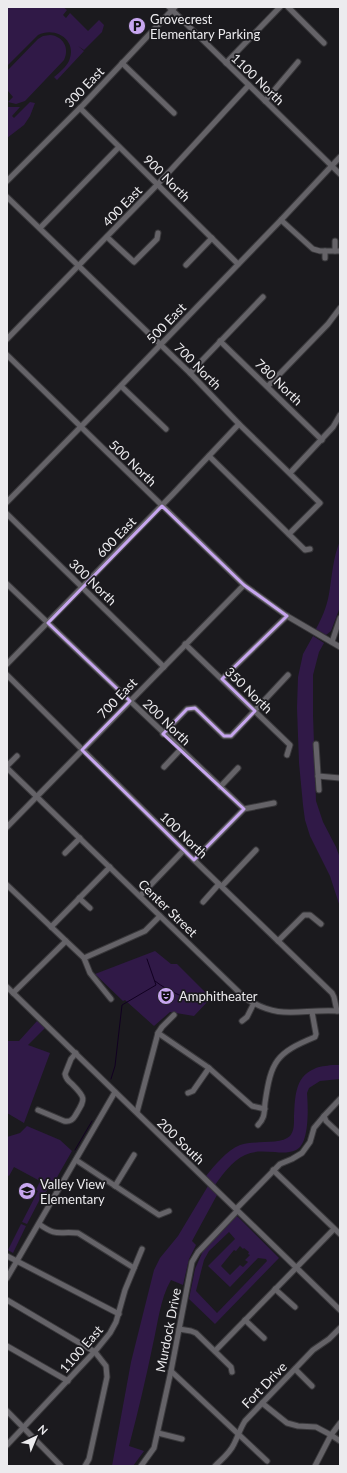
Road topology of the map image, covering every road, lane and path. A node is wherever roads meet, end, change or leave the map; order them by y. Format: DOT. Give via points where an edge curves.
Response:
graph roads {
  1 [pos="280,7"];
  2 [pos="288,7"];
  3 [pos="172,8"];
  4 [pos="324,43"];
  5 [pos="298,62"];
  6 [pos="122,63"];
  7 [pos="226,63"];
  8 [pos="249,85"];
  9 [pos="265,101"];
  10 [pos="80,108"];
  11 [pos="174,113"];
  12 [pos="119,147"];
  13 [pos="340,158"];
  14 [pos="331,166"];
  15 [pos="340,174"];
  16 [pos="7,182"];
  17 [pos="157,185"];
  18 [pos="7,197"];
  19 [pos="282,220"];
  20 [pos="40,228"];
  21 [pos="158,233"];
  22 [pos="107,237"];
  23 [pos="212,238"];
  24 [pos="335,241"];
  25 [pos="325,251"];
  26 [pos="338,251"];
  27 [pos="325,258"];
  28 [pos="238,264"];
  29 [pos="186,265"];
  30 [pos="79,266"];
  31 [pos="263,297"];
  32 [pos="340,308"];
  33 [pos="7,339"];
  34 [pos="220,341"];
  35 [pos="160,345"];
  36 [pos="7,355"];
  37 [pos="190,373"];
  38 [pos="121,386"];
  39 [pos="268,386"];
  40 [pos="340,415"];
  41 [pos="239,424"];
  42 [pos="81,427"];
  43 [pos="166,429"];
  44 [pos="322,440"];
  45 [pos="208,456"];
  46 [pos="290,473"];
  47 [pos="7,502"];
  48 [pos="162,506"];
  49 [pos="7,514"];
  50 [pos="289,534"];
  51 [pos="310,549"];
  52 [pos="7,584"];
  53 [pos="244,585"];
  54 [pos="83,587"];
  55 [pos="287,616"];
  56 [pos="340,618"];
  57 [pos="48,624"];
  58 [pos="332,642"];
  59 [pos="185,644"];
  60 [pos="340,646"];
  61 [pos="7,664"];
  62 [pos="164,667"];
  63 [pos="7,675"];
  64 [pos="288,675"];
  65 [pos="222,679"];
  66 [pos="130,701"];
  67 [pos="255,711"];
  68 [pos="163,734"];
  69 [pos="316,744"];
  70 [pos="82,750"];
  71 [pos="180,750"];
  72 [pos="287,754"];
  73 [pos="17,756"];
  74 [pos="7,767"];
  75 [pos="164,767"];
  76 [pos="238,768"];
  77 [pos="318,776"];
  78 [pos="340,778"];
  79 [pos="220,787"];
  80 [pos="319,790"];
  81 [pos="37,797"];
  82 [pos="274,802"];
  83 [pos="244,809"];
  84 [pos="7,827"];
  85 [pos="80,838"];
  86 [pos="184,850"];
  87 [pos="256,850"];
  88 [pos="65,853"];
  89 [pos="194,860"];
  90 [pos="110,867"];
  91 [pos="7,885"];
  92 [pos="220,885"];
  93 [pos="140,896"];
  94 [pos="79,898"];
  95 [pos="203,902"];
  96 [pos="90,908"];
  97 [pos="160,916"];
  98 [pos="320,924"];
  99 [pos="51,927"];
  100 [pos="66,941"];
  101 [pos="278,941"];
  102 [pos="84,958"];
  103 [pos="7,987"];
  104 [pos="13,993"];
  105 [pos="111,999"];
  106 [pos="254,1003"];
  107 [pos="338,1011"];
  108 [pos="312,1012"];
  109 [pos="174,1016"];
  110 [pos="242,1021"];
  111 [pos="158,1033"];
  112 [pos="76,1053"];
  113 [pos="209,1068"];
  114 [pos="115,1092"];
  115 [pos="188,1093"];
  116 [pos="340,1099"];
  117 [pos="265,1109"];
  118 [pos="38,1110"];
  119 [pos="137,1112"];
  120 [pos="324,1116"];
  121 [pos="258,1125"];
  122 [pos="340,1134"];
  123 [pos="134,1155"];
  124 [pos="76,1160"];
  125 [pos="274,1170"];
  126 [pos="115,1186"];
  127 [pos="236,1210"];
  128 [pos="169,1211"];
  129 [pos="39,1224"];
  130 [pos="334,1229"];
  131 [pos="340,1234"];
  132 [pos="142,1249"];
  133 [pos="7,1256"];
  134 [pos="17,1262"];
  135 [pos="134,1268"];
  136 [pos="296,1268"];
  137 [pos="7,1278"];
  138 [pos="275,1289"];
  139 [pos="7,1300"];
  140 [pos="295,1307"];
  141 [pos="340,1310"];
  142 [pos="119,1314"];
  143 [pos="245,1320"];
  144 [pos="340,1328"];
  145 [pos="179,1329"];
  146 [pos="264,1338"];
  147 [pos="7,1346"];
  148 [pos="215,1351"];
  149 [pos="94,1352"];
  150 [pos="295,1369"];
  151 [pos="171,1371"];
  152 [pos="232,1372"];
  153 [pos="68,1381"];
  154 [pos="312,1386"];
  155 [pos="262,1403"];
  156 [pos="7,1411"];
  157 [pos="340,1423"];
  158 [pos="24,1428"];
  159 [pos="158,1432"];
  160 [pos="238,1434"];
  161 [pos="331,1435"];
  162 [pos="182,1439"];
  163 [pos="340,1441"];
  164 [pos="7,1445"];
  165 [pos="267,1460"];
  166 [pos="61,1466"];
  167 [pos="85,1466"];
  168 [pos="141,1466"];
  169 [pos="215,1466"];
  170 [pos="315,1466"];
  1 -- 7 [label="street"];
  2 -- 4 [label="street"];
  3 -- 6 [label="street, 300 East"];
  3 -- 7 [label="street, 1100 North"];
  5 -- 9 [label="street"];
  6 -- 10 [label="street, 300 East"];
  6 -- 11 [label="street"];
  7 -- 8 [label="street, 1100 North"];
  8 -- 9 [label="street, 1100 North"];
  8 -- 17 [label="street, 400 East"];
  9 -- 14 [label="street, 1100 North"];
  10 -- 12 [label="street, 900 North"];
  10 -- 16 [label="street, 300 East"];
  12 -- 17 [label="street, 900 North"];
  12 -- 20 [label="street"];
  13 -- 14 [label="street, 500 East"];
  14 -- 15 [label="street, 1100 North"];
  14 -- 19 [label="street, 500 East"];
  17 -- 22 [label="street, 400 East"];
  17 -- 23 [label="street, 900 North"];
  18 -- 20 [label="street, 700 North"];
  19 -- 25 [label="street" via="310,248"];
  19 -- 28 [label="street, 500 East"];
  20 -- 30 [label="street, 700 North"];
  21 -- 22 [label="street" via="157,239 134,262"];
  22 -- 30 [label="street, 400 East"];
  23 -- 28 [label="street, 900 North"];
  23 -- 29 [label="street"];
  24 -- 26 [label="street"];
  25 -- 26 [label="street"];
  25 -- 27 [label="street"];
  28 -- 35 [label="street, 500 East"];
  30 -- 33 [label="street, 400 East"];
  30 -- 35 [label="street, 700 North"];
  31 -- 34 [label="street"];
  32 -- 39 [label="street" via="328,324"];
  34 -- 37 [label="street"];
  34 -- 39 [label="street, 780 North"];
  35 -- 37 [label="street, 700 North"];
  35 -- 38 [label="street, 500 East"];
  36 -- 42 [label="street, 500 North"];
  37 -- 41 [label="street, 700 North"];
  38 -- 42 [label="street, 500 East"];
  38 -- 43 [label="street"];
  39 -- 44 [label="street, 780 North"];
  40 -- 44 [label="street"];
  41 -- 45 [label="street, 600 East"];
  41 -- 46 [label="street, 700 North"];
  42 -- 47 [label="street, 500 East"];
  42 -- 48 [label="street, 500 North"];
  44 -- 46 [label="street"];
  45 -- 48 [label="street, 600 East"];
  45 -- 50 [label="street"];
  46 -- 50 [label="street, 700 North" via="320,502"];
  48 -- 53 [label="street, 500 North"];
  48 -- 54 [label="street, 600 East"];
  49 -- 54 [label="street, 300 North"];
  50 -- 51 [label="street" via="305,550"];
  52 -- 57 [label="street, 200 North"];
  53 -- 55 [label="street, 500 North"];
  53 -- 59 [label="street, 700 East"];
  54 -- 57 [label="street, 600 East"];
  54 -- 62 [label="street, 300 North"];
  55 -- 58 [label="street, 500 North"];
  55 -- 65 [label="street"];
  56 -- 58 [label="street"];
  57 -- 61 [label="street, 600 East"];
  57 -- 66 [label="street, 200 North"];
  58 -- 60 [label="street, 500 North"];
  59 -- 62 [label="street, 700 East"];
  59 -- 65 [label="street, 350 North"];
  62 -- 66 [label="street, 700 East"];
  63 -- 70 [label="street, 100 North"];
  64 -- 67 [label="street"];
  65 -- 67 [label="street, 350 North"];
  66 -- 68 [label="street, 200 North"];
  66 -- 70 [label="street, 700 East"];
  67 -- 68 [label="street" via="231,736 224,736 195,708 187,709"];
  67 -- 72 [label="street, 350 North" via="290,745"];
  68 -- 71 [label="street, 200 North"];
  69 -- 77 [label="street"];
  70 -- 81 [label="street, 700 East"];
  70 -- 86 [label="street, 100 North"];
  71 -- 75 [label="street"];
  71 -- 79 [label="street, 200 North"];
  73 -- 74 [label="street"];
  74 -- 81 [label="street, Center Street"];
  76 -- 79 [label="street"];
  77 -- 78 [label="street"];
  77 -- 80 [label="street"];
  79 -- 83 [label="street, 200 North"];
  81 -- 84 [label="street, 700 East"];
  81 -- 85 [label="street, Center Street"];
  82 -- 83 [label="street"];
  83 -- 89 [label="street"];
  85 -- 88 [label="street"];
  85 -- 90 [label="street, Center Street"];
  86 -- 89 [label="street, 100 North"];
  86 -- 93 [label="street"];
  87 -- 92 [label="street"];
  89 -- 92 [label="street, 100 North"];
  90 -- 93 [label="street, Center Street"];
  90 -- 94 [label="street"];
  91 -- 99 [label="street"];
  92 -- 95 [label="street"];
  92 -- 101 [label="street, 100 North"];
  93 -- 97 [label="street, Center Street"];
  94 -- 96 [label="street"];
  94 -- 99 [label="street"];
  97 -- 102 [label="street" via="145,931"];
  97 -- 106 [label="street, Center Street" via="240,994"];
  98 -- 101 [label="street" via="310,915 304,915"];
  99 -- 100 [label="street"];
  100 -- 102 [label="street"];
  100 -- 104 [label="street"];
  101 -- 107 [label="street, 100 North" via="332,993"];
  102 -- 105 [label="street" via="90,972"];
  103 -- 104 [label="street, 200 South"];
  104 -- 112 [label="street, 200 South"];
  106 -- 108 [label="street, Center Street" via="277,1012"];
  106 -- 110 [label="street"];
  107 -- 108 [label="street, Center Street"];
  108 -- 117 [label="street" via="315,1037 297,1044 275,1063 269,1080"];
  109 -- 111 [label="street"];
  111 -- 113 [label="street"];
  111 -- 119 [label="street"];
  112 -- 114 [label="street, 200 South"];
  112 -- 118 [label="street" via="65,1074 66,1079 83,1096 73,1119 69,1122 64,1121"];
  113 -- 115 [label="street" via="193,1091"];
  113 -- 117 [label="street" via="252,1106"];
  114 -- 119 [label="street, 200 South"];
  114 -- 124 [label="street"];
  116 -- 120 [label="street, Murdock Drive"];
  117 -- 121 [label="street" via="264,1119"];
  119 -- 127 [label="street, 200 South"];
  120 -- 122 [label="street"];
  120 -- 125 [label="street, Murdock Drive" via="314,1128 310,1142 302,1153 280,1164"];
  123 -- 126 [label="street"];
  124 -- 126 [label="street"];
  124 -- 129 [label="street"];
  125 -- 127 [label="street, Murdock Drive"];
  125 -- 130 [label="street"];
  126 -- 128 [label="street" via="159,1214"];
  127 -- 136 [label="street, 200 South"];
  127 -- 145 [label="street, Murdock Drive" via="201,1248 192,1262"];
  129 -- 134 [label="street"];
  129 -- 135 [label="street" via="58,1234 78,1233"];
  130 -- 131 [label="street"];
  130 -- 136 [label="street"];
  132 -- 135 [label="street, 1100 East"];
  133 -- 134 [label="street"];
  134 -- 137 [label="street"];
  134 -- 142 [label="street"];
  135 -- 142 [label="street, 1100 East"];
  136 -- 138 [label="street"];
  136 -- 141 [label="street, 200 South"];
  138 -- 140 [label="street"];
  138 -- 143 [label="street"];
  139 -- 149 [label="street"];
  142 -- 149 [label="street, 1100 East" via="110,1333"];
  143 -- 146 [label="street"];
  143 -- 148 [label="street"];
  144 -- 150 [label="street, Fort Drive"];
  145 -- 148 [label="street" via="196,1334"];
  145 -- 151 [label="street, Murdock Drive"];
  147 -- 153 [label="street"];
  148 -- 152 [label="street" via="231,1367"];
  149 -- 153 [label="street, 1100 East"];
  149 -- 167 [label="street" via="106,1366 107,1377 89,1459"];
  150 -- 154 [label="street"];
  150 -- 155 [label="street, Fort Drive"];
  151 -- 159 [label="street, Murdock Drive"];
  151 -- 160 [label="street"];
  153 -- 158 [label="street, 1100 East"];
  155 -- 160 [label="street, Fort Drive" via="245,1421"];
  155 -- 161 [label="street" via="287,1424 316,1427"];
  156 -- 158 [label="street"];
  157 -- 161 [label="street"];
  158 -- 164 [label="street, 1100 East"];
  158 -- 166 [label="street"];
  159 -- 162 [label="street"];
  159 -- 168 [label="street, Murdock Drive" via="154,1448"];
  160 -- 165 [label="street"];
  160 -- 169 [label="street, Fort Drive" via="230,1452"];
  161 -- 163 [label="street"];
  161 -- 170 [label="street"];
}
